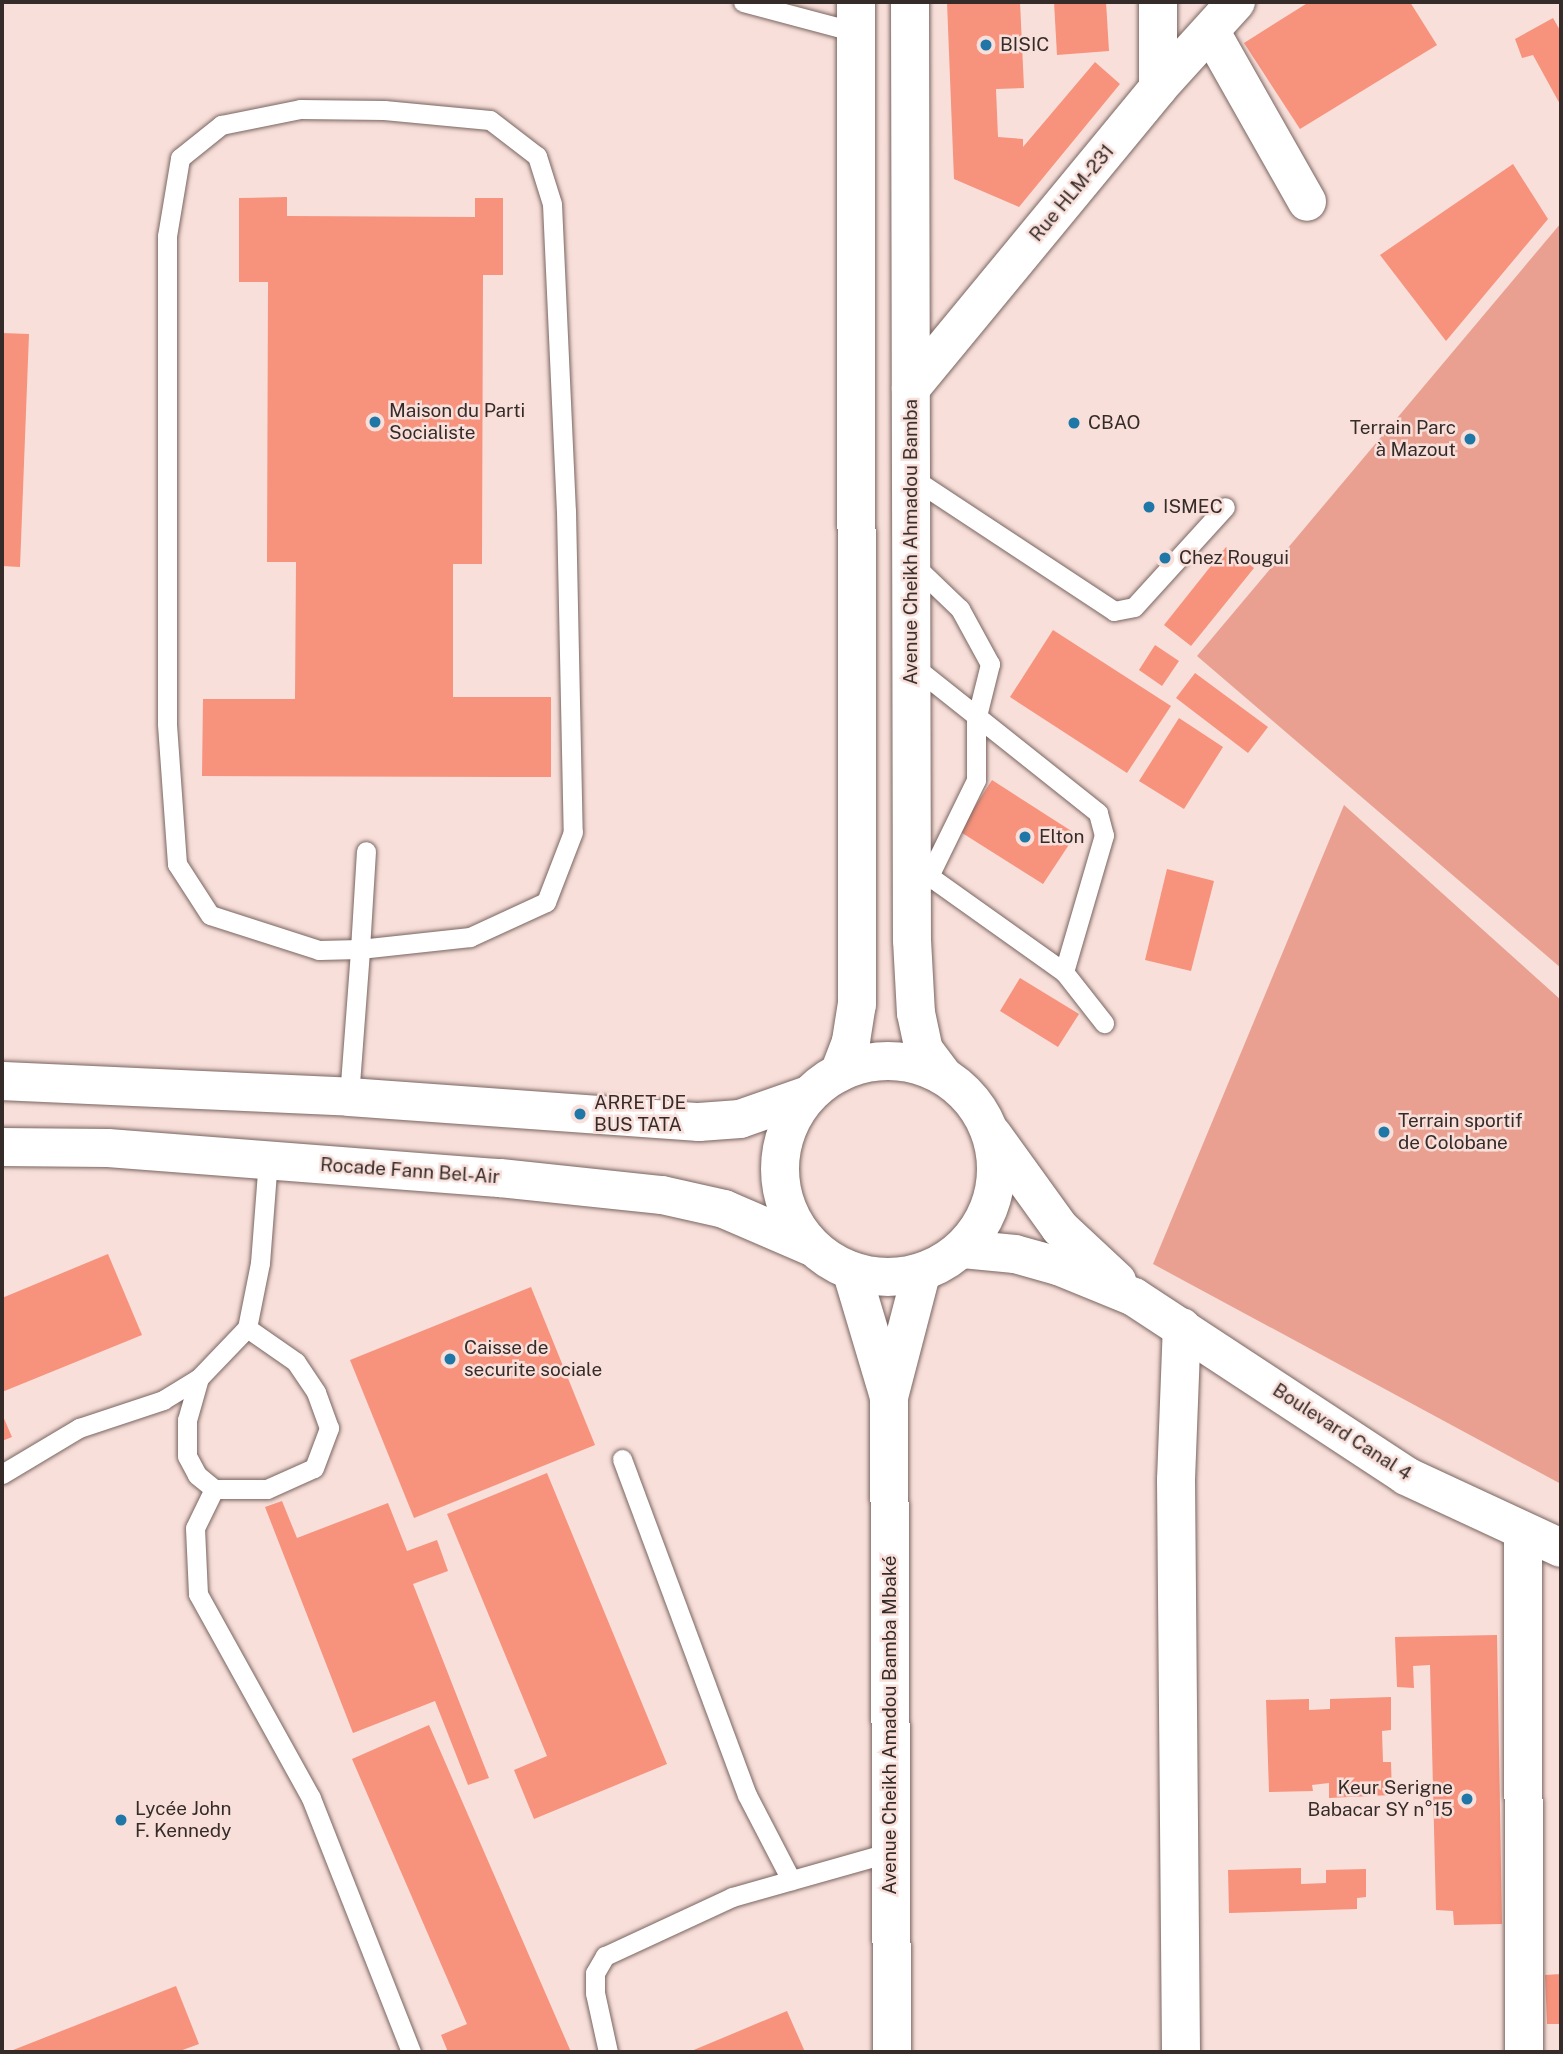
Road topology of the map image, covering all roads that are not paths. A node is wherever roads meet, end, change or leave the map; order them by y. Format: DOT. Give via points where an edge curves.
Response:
graph roads {
  1 [pos="743,2"];
  2 [pos="910,2"];
  3 [pos="1158,2"];
  4 [pos="1236,2"];
  5 [pos="856,17"];
  6 [pos="1211,32"];
  7 [pos="1158,88"];
  8 [pos="1307,202"];
  9 [pos="911,388"];
  10 [pos="911,477"];
  11 [pos="1225,507"];
  12 [pos="911,562"];
  13 [pos="911,664"];
  14 [pos="976,720"];
  15 [pos="366,851"];
  16 [pos="921,876"];
  17 [pos="360,949"];
  18 [pos="1064,972"];
  19 [pos="1104,1023"];
  20 [pos="839,1073"];
  21 [pos="943,1075"];
  22 [pos="2,1080"];
  23 [pos="808,1095"];
  24 [pos="349,1097"];
  25 [pos="991,1131"];
  26 [pos="2,1146"];
  27 [pos="268,1160"];
  28 [pos="810,1246"];
  29 [pos="963,1249"];
  30 [pos="852,1273"];
  31 [pos="921,1274"];
  32 [pos="1134,1297"];
  33 [pos="1182,1327"];
  34 [pos="247,1328"];
  35 [pos="199,1378"];
  36 [pos="889,1397"];
  37 [pos="622,1459"];
  38 [pos="2,1474"];
  39 [pos="215,1489"];
  40 [pos="1523,1532"];
  41 [pos="1561,1548"];
  42 [pos="891,1852"];
  43 [pos="791,1880"];
  44 [pos="411,2052"];
  45 [pos="608,2052"];
  46 [pos="892,2052"];
  47 [pos="1181,2052"];
  48 [pos="1524,2052"];
  1 -- 5 [label="lane"];
  2 -- 9 [label="street, Avenue Cheikh Ahmadou Bamba"];
  3 -- 7 [label="street"];
  4 -- 6 [label="street, Rue HLM-231"];
  5 -- 20 [label="street" via="857,1005"];
  6 -- 7 [label="street, Rue HLM-231"];
  6 -- 8 [label="street"];
  7 -- 9 [label="street, Rue HLM-231"];
  9 -- 10 [label="street, Avenue Cheikh Ahmadou Bamba"];
  10 -- 11 [label="lane" via="1114,611 1134,607"];
  10 -- 12 [label="street, Avenue Cheikh Ahmadou Bamba"];
  12 -- 13 [label="street, Avenue Cheikh Ahmadou Bamba"];
  12 -- 14 [label="lane" via="960,609 990,664"];
  13 -- 14 [label="lane"];
  13 -- 16 [label="street, Avenue Cheikh Ahmadou Bamba"];
  14 -- 16 [label="lane" via="976,780"];
  14 -- 18 [label="lane" via="1098,813 1104,835"];
  15 -- 17 [label="lane"];
  16 -- 18 [label="lane"];
  16 -- 21 [label="street, Avenue Cheikh Ahmadou Bamba" via="916,1013 924,1050"];
  17 -- 17 [label="lane" via="470,937 547,902 573,832 566,511 552,204 537,156 489,120 384,110 300,110 221,125 180,158 167,236 167,723 175,838 177,864 210,915 319,950"];
  17 -- 24 [label="lane"];
  18 -- 19 [label="lane"];
  20 -- 21 [label="street" via="859,1064 888,1061 917,1064"];
  20 -- 23 [label="street"];
  21 -- 25 [label="street" via="972,1099"];
  22 -- 24 [label="street"];
  23 -- 24 [label="street" via="740,1119 699,1122"];
  23 -- 28 [label="street" via="786,1133 780,1154 780,1188 790,1219"];
  25 -- 29 [label="street" via="997,1163 995,1195 983,1224"];
  25 -- 32 [label="street" via="1060,1228"];
  26 -- 27 [label="street, Rocade Fann Bel-Air" via="107,1148"];
  27 -- 28 [label="street, Rocade Fann Bel-Air" via="662,1195 724,1209"];
  27 -- 34 [label="lane" via="260,1263"];
  28 -- 30 [label="street"];
  29 -- 31 [label="street"];
  29 -- 32 [label="street" via="1015,1254 1058,1266"];
  30 -- 31 [label="street" via="886,1279"];
  30 -- 36 [label="street, Avenue Cheikh Amadou Bamba Mbaké"];
  31 -- 36 [label="street, Avenue Cheikh Amadou Bamba Mbaké"];
  32 -- 33 [label="street, Boulevard Canal 4"];
  33 -- 40 [label="street, Boulevard Canal 4" via="1406,1476"];
  33 -- 47 [label="street" via="1176,1480"];
  34 -- 35 [label="lane"];
  34 -- 39 [label="lane" via="296,1362 316,1392 329,1428 314,1468 267,1489"];
  35 -- 38 [label="lane" via="163,1400 79,1428"];
  35 -- 39 [label="lane" via="187,1420 187,1456 197,1475"];
  36 -- 42 [label="street, Avenue Cheikh Amadou Bamba Mbaké"];
  37 -- 43 [label="lane" via="747,1795"];
  39 -- 44 [label="lane" via="195,1528 198,1594 311,1798"];
  40 -- 41 [label="street, Boulevard Canal 4"];
  40 -- 48 [label="street"];
  42 -- 43 [label="lane"];
  42 -- 46 [label="street, Avenue Cheikh Amadou Bamba Mbaké"];
  43 -- 45 [label="lane" via="732,1897 605,1956 595,1973 595,1993"];
}
